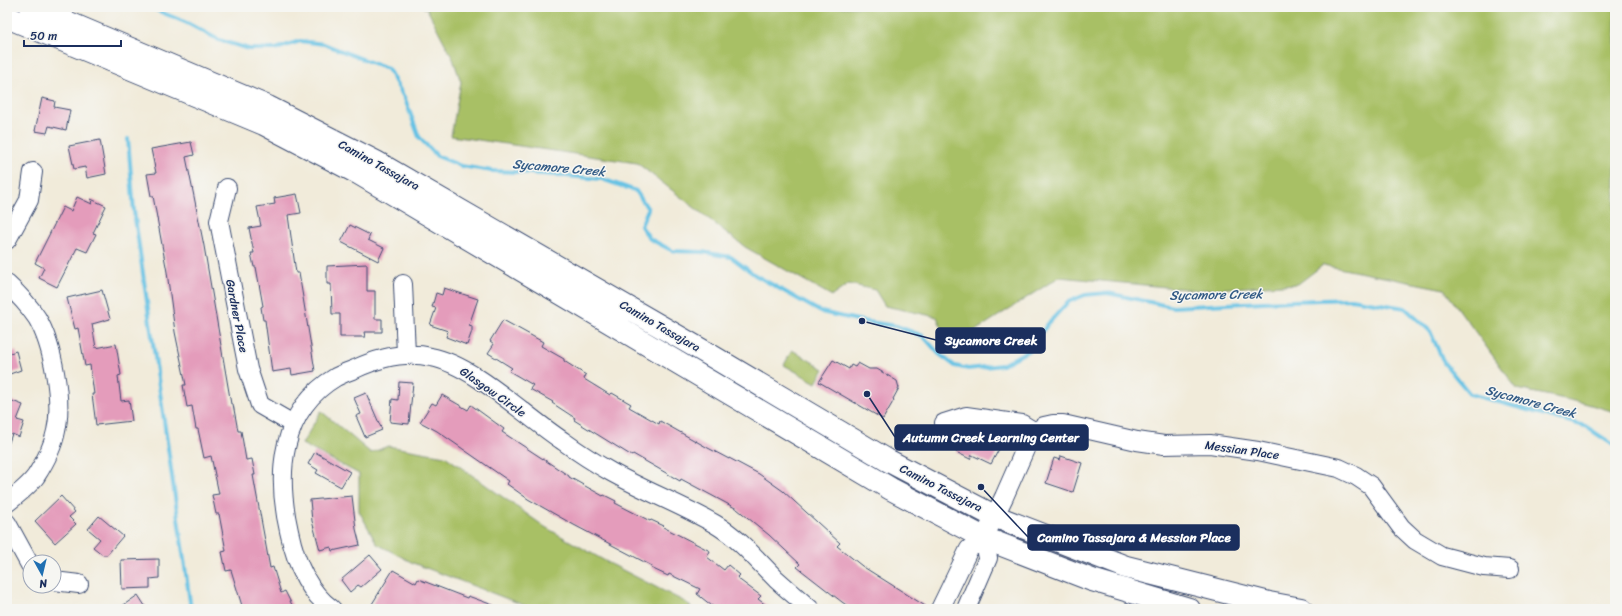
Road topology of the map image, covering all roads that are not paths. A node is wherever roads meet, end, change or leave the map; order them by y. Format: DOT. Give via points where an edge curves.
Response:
graph roads {
  1 [pos="32,7"];
  2 [pos="7,17"];
  3 [pos="33,172"];
  4 [pos="227,188"];
  5 [pos="7,240"];
  6 [pos="7,284"];
  7 [pos="403,284"];
  8 [pos="406,354"];
  9 [pos="944,423"];
  10 [pos="293,424"];
  11 [pos="1035,432"];
  12 [pos="7,503"];
  13 [pos="994,516"];
  14 [pos="7,523"];
  15 [pos="984,538"];
  16 [pos="24,554"];
  17 [pos="1510,569"];
  18 [pos="62,582"];
  19 [pos="79,584"];
  20 [pos="332,609"];
  21 [pos="810,609"];
  22 [pos="940,609"];
  23 [pos="966,609"];
  24 [pos="1188,609"];
  25 [pos="1301,609"];
  1 -- 13 [label="main road, Camino Tassajara" via="268,107 376,162 670,331 887,460"];
  2 -- 15 [label="main road, Camino Tassajara" via="264,124 358,173 891,489"];
  3 -- 5 [label="street" via="29,200"];
  4 -- 10 [label="street, Gardner Place" via="219,221 248,369 260,406"];
  6 -- 12 [label="street" via="38,319 54,367 59,403 56,432 48,455 35,477"];
  7 -- 8 [label="street"];
  8 -- 10 [label="street, Glasgow Circle" via="369,362 336,377 316,393"];
  8 -- 21 [label="street, Glasgow Circle" via="432,357 477,378 561,440 610,472 715,524 748,549 776,579"];
  9 -- 11 [label="street" via="966,416 1022,424"];
  10 -- 20 [label="street, Glasgow Circle" via="285,450 282,479 285,512 293,549 306,579"];
  11 -- 13 [label="street" via="1026,444"];
  11 -- 17 [label="street, Messian Place" via="1044,426 1063,424 1137,441 1164,445 1210,444 1339,468 1371,486 1401,527 1415,540 1442,556 1484,567"];
  13 -- 15 [label="street"];
  13 -- 25 [label="main road, Camino Tassajara" via="1126,567"];
  14 -- 16 [label="street"];
  15 -- 22 [label="street" via="968,548"];
  15 -- 23 [label="street" via="988,558"];
  15 -- 24 [label="main road, Camino Tassajara" via="1092,580"];
  18 -- 19 [label="street"];
}
